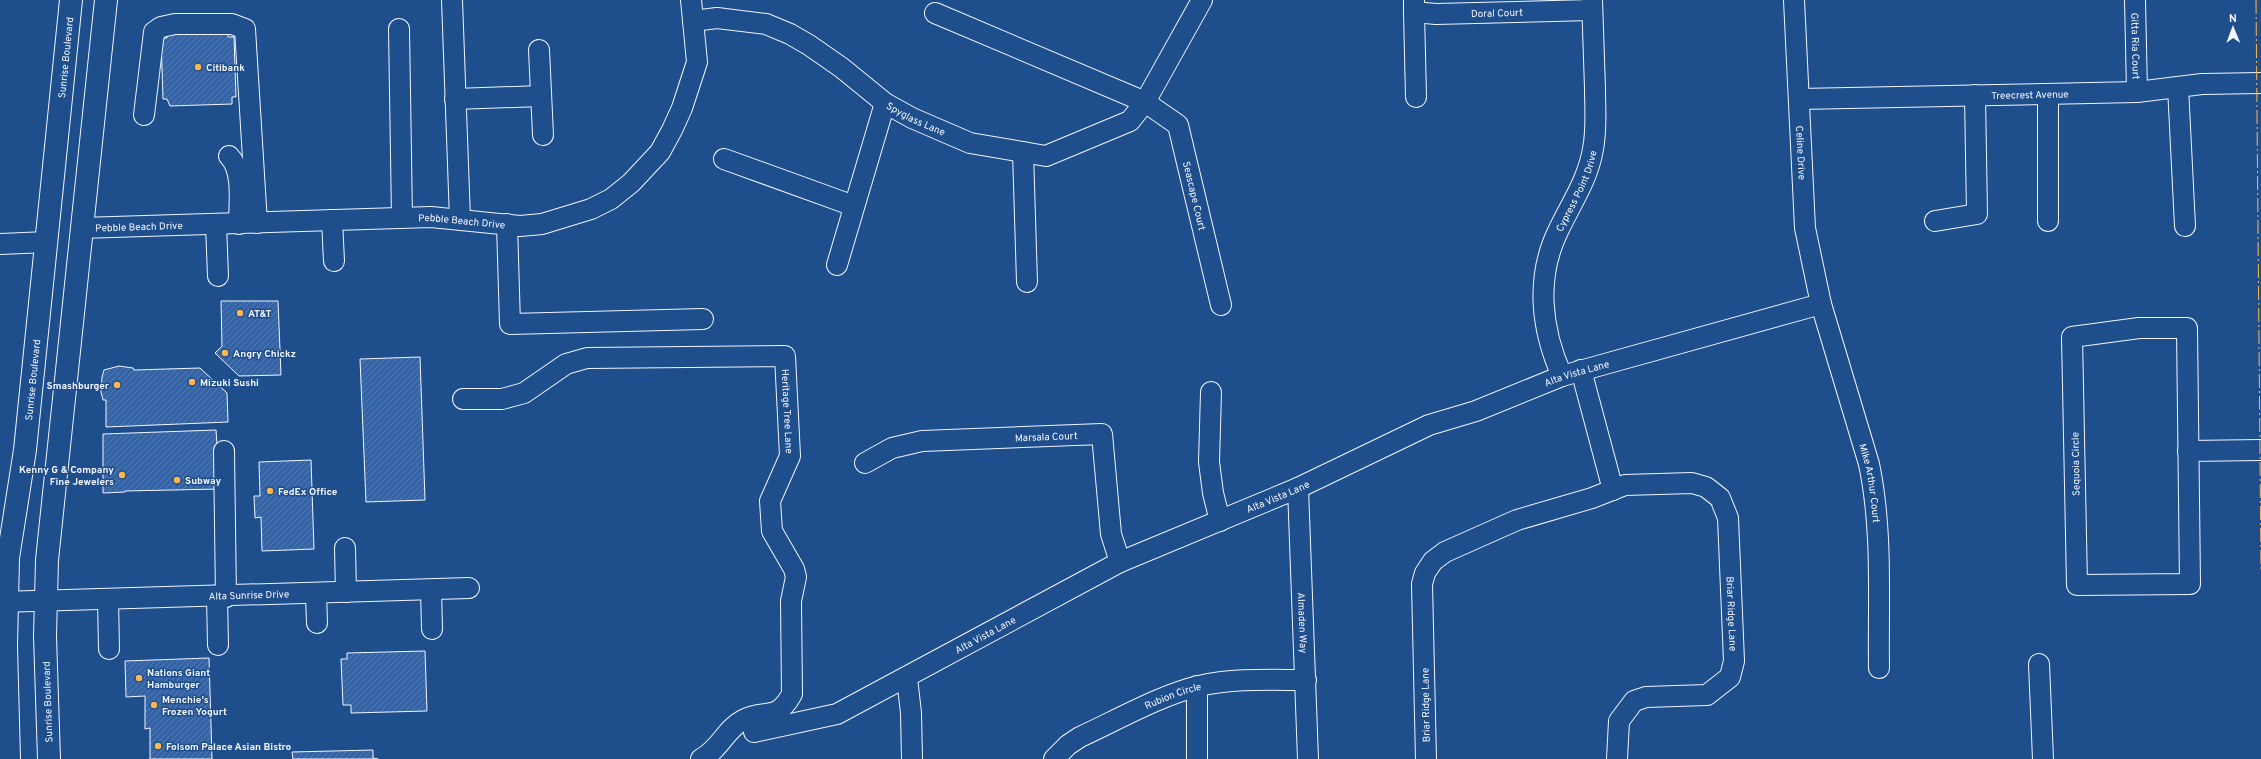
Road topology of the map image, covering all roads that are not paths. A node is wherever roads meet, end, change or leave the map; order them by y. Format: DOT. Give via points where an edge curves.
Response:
graph roads {
  1 [pos="71,0"];
  2 [pos="106,0"];
  3 [pos="452,0"];
  4 [pos="691,0"];
  5 [pos="1202,0"];
  6 [pos="1794,0"];
  7 [pos="2135,0"];
  8 [pos="1592,5"];
  9 [pos="1414,6"];
  10 [pos="935,13"];
  11 [pos="693,21"];
  12 [pos="399,29"];
  13 [pos="539,50"];
  14 [pos="2261,84"];
  15 [pos="2178,87"];
  16 [pos="2137,92"];
  17 [pos="2048,94"];
  18 [pos="1975,95"];
  19 [pos="541,96"];
  20 [pos="1416,97"];
  21 [pos="455,99"];
  22 [pos="1798,99"];
  23 [pos="1145,102"];
  24 [pos="885,103"];
  25 [pos="144,115"];
  26 [pos="542,135"];
  27 [pos="1023,152"];
  28 [pos="229,156"];
  29 [pos="724,158"];
  30 [pos="854,206"];
  31 [pos="402,218"];
  32 [pos="460,218"];
  33 [pos="332,220"];
  34 [pos="1935,221"];
  35 [pos="2048,221"];
  36 [pos="248,223"];
  37 [pos="216,224"];
  38 [pos="507,224"];
  39 [pos="2185,226"];
  40 [pos="81,228"];
  41 [pos="47,242"];
  42 [pos="0,244"];
  43 [pos="334,260"];
  44 [pos="837,265"];
  45 [pos="218,276"];
  46 [pos="1027,282"];
  47 [pos="1821,304"];
  48 [pos="1221,305"];
  49 [pos="703,319"];
  50 [pos="1581,370"];
  51 [pos="1562,376"];
  52 [pos="1211,392"];
  53 [pos="463,399"];
  54 [pos="2261,450"];
  55 [pos="224,451"];
  56 [pos="2188,451"];
  57 [pos="865,463"];
  58 [pos="1298,488"];
  59 [pos="1613,490"];
  60 [pos="1220,521"];
  61 [pos="344,548"];
  62 [pos="1120,562"];
  63 [pos="469,588"];
  64 [pos="431,590"];
  65 [pos="346,592"];
  66 [pos="316,594"];
  67 [pos="222,597"];
  68 [pos="108,599"];
  69 [pos="20,601"];
  70 [pos="316,623"];
  71 [pos="432,629"];
  72 [pos="218,645"];
  73 [pos="109,648"];
  74 [pos="2039,664"];
  75 [pos="1879,668"];
  76 [pos="907,678"];
  77 [pos="1306,680"];
  78 [pos="1197,686"];
  79 [pos="754,732"];
  80 [pos="9,759"];
  81 [pos="49,759"];
  82 [pos="701,759"];
  83 [pos="912,759"];
  84 [pos="1054,759"];
  85 [pos="1197,759"];
  86 [pos="1308,759"];
  87 [pos="1426,759"];
  88 [pos="1617,759"];
  89 [pos="2043,759"];
  1 -- 41 [label="main road, Sunrise Boulevard"];
  2 -- 40 [label="main road, Sunrise Boulevard"];
  3 -- 21 [label="street"];
  4 -- 11 [label="street, Pebble Beach Drive"];
  5 -- 23 [label="street, Spyglass Lane"];
  6 -- 22 [label="street, Celine Drive"];
  7 -- 16 [label="street, Gitta Ria Court"];
  8 -- 9 [label="street, Doral Court" via="1436,14"];
  8 -- 51 [label="street, Cypress Point Drive" via="1596,124 1593,148 1578,195 1558,230 1543,283 1546,332"];
  9 -- 20 [label="street"];
  10 -- 23 [label="street"];
  11 -- 24 [label="street, Spyglass Lane" via="717,18 741,20 766,24 790,34 842,68"];
  11 -- 38 [label="street, Pebble Beach Drive" via="697,62 682,108 660,152 631,183 611,199 591,209 542,224"];
  12 -- 31 [label="street"];
  13 -- 19 [label="street"];
  14 -- 15 [label="street, Treecrest Avenue"];
  15 -- 16 [label="street, Treecrest Avenue"];
  15 -- 39 [label="street"];
  16 -- 17 [label="street, Treecrest Avenue"];
  17 -- 18 [label="street, Treecrest Avenue"];
  17 -- 35 [label="street"];
  18 -- 22 [label="street, Treecrest Avenue"];
  18 -- 34 [label="street" via="1977,214"];
  19 -- 21 [label="street"];
  19 -- 26 [label="street"];
  21 -- 32 [label="street"];
  22 -- 47 [label="street, Celine Drive" via="1805,228"];
  23 -- 27 [label="street, Spyglass Lane" via="1130,121 1046,156"];
  23 -- 48 [label="street, Seascape Court" via="1178,125"];
  24 -- 27 [label="street, Spyglass Lane" via="912,118 970,143"];
  24 -- 30 [label="street"];
  25 -- 36 [label="street" via="154,32 161,27 175,24 232,24 244,29"];
  27 -- 46 [label="street"];
  28 -- 36 [label="street" via="234,161 238,173"];
  29 -- 30 [label="street"];
  30 -- 44 [label="street"];
  31 -- 32 [label="street, Pebble Beach Drive"];
  31 -- 33 [label="street, Pebble Beach Drive"];
  32 -- 38 [label="street, Pebble Beach Drive"];
  33 -- 36 [label="street, Pebble Beach Drive"];
  33 -- 43 [label="street"];
  36 -- 37 [label="street, Pebble Beach Drive"];
  37 -- 40 [label="street, Pebble Beach Drive"];
  37 -- 45 [label="street"];
  38 -- 49 [label="street" via="510,324"];
  40 -- 69 [label="main road, Sunrise Boulevard" via="47,560"];
  41 -- 42 [label="street"];
  41 -- 69 [label="main road, Sunrise Boulevard" via="25,450 8,558"];
  47 -- 50 [label="street, Alta Vista Lane"];
  47 -- 75 [label="street, Mike Arthur Court" via="1873,485 1877,520"];
  50 -- 51 [label="street, Alta Vista Lane"];
  50 -- 59 [label="street"];
  51 -- 58 [label="street, Alta Vista Lane" via="1476,411 1429,425"];
  52 -- 60 [label="street" via="1209,462"];
  53 -- 82 [label="street, Heritage Tree Lane" via="502,399 524,393 566,364 587,358 785,356 790,456 770,501 772,531 796,577 791,601 792,694 786,705 777,712 744,719 709,755"];
  54 -- 56 [label="street"];
  55 -- 67 [label="street"];
  56 -- 56 [label="street, Sequoia Circle" via="2187,328 2139,328 2072,337 2077,585 2190,584"];
  57 -- 62 [label="street, Marsala Court" via="892,448 922,441 1102,434 1112,534"];
  58 -- 60 [label="street, Alta Vista Lane"];
  58 -- 77 [label="street, Almaden Way"];
  59 -- 87 [label="street, Briar Ridge Lane" via="1517,520 1445,552 1433,561 1425,573 1422,584"];
  59 -- 88 [label="street, Briar Ridge Lane" via="1632,484 1692,483 1711,490 1720,498 1728,518 1734,661 1730,676 1707,695 1646,697 1634,701 1619,721"];
  60 -- 62 [label="street, Alta Vista Lane"];
  61 -- 65 [label="street"];
  62 -- 76 [label="street, Alta Vista Lane"];
  63 -- 64 [label="street, Alta Sunrise Drive"];
  64 -- 65 [label="street, Alta Sunrise Drive"];
  64 -- 71 [label="street"];
  65 -- 66 [label="street, Alta Sunrise Drive"];
  66 -- 67 [label="street, Alta Sunrise Drive"];
  66 -- 70 [label="street"];
  67 -- 68 [label="street, Alta Sunrise Drive"];
  67 -- 72 [label="street"];
  68 -- 69 [label="street, Alta Sunrise Drive"];
  68 -- 73 [label="street"];
  69 -- 80 [label="main road, Sunrise Boulevard"];
  69 -- 81 [label="main road, Sunrise Boulevard"];
  74 -- 89 [label="street"];
  76 -- 79 [label="street, Alta Vista Lane" via="837,714"];
  76 -- 83 [label="street"];
  77 -- 78 [label="street, Rubion Circle" via="1222,682"];
  77 -- 86 [label="street, Almaden Way"];
  78 -- 84 [label="street, Rubion Circle" via="1080,737"];
  78 -- 85 [label="street"];
}
